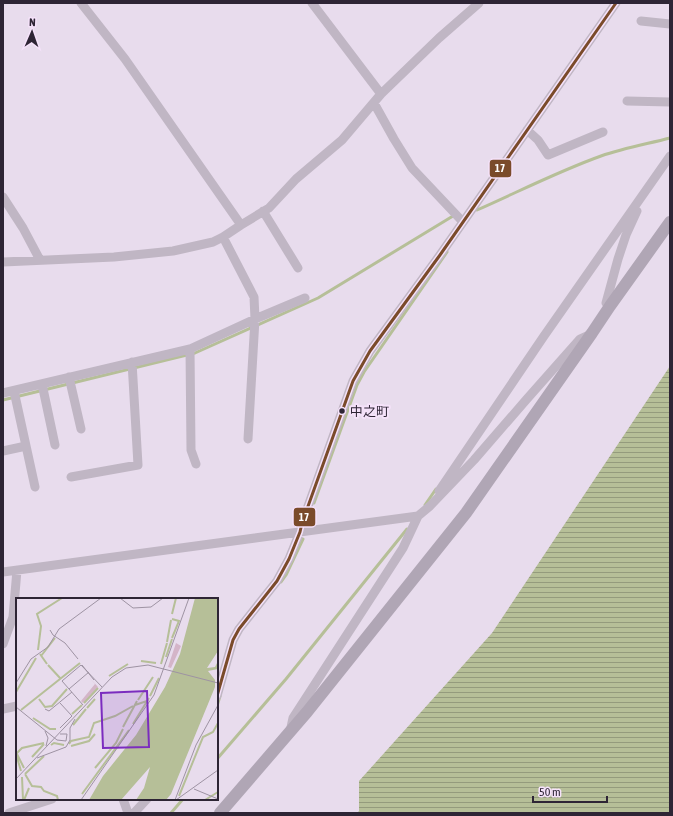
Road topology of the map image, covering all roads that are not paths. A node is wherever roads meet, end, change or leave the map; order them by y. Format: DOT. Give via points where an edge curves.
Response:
graph roads {
  1 [pos="81,3"];
  2 [pos="312,3"];
  3 [pos="479,3"];
  4 [pos="616,3"];
  5 [pos="641,21"];
  6 [pos="670,24"];
  7 [pos="381,94"];
  8 [pos="627,101"];
  9 [pos="670,102"];
  10 [pos="374,103"];
  11 [pos="527,130"];
  12 [pos="603,132"];
  13 [pos="670,156"];
  14 [pos="3,197"];
  15 [pos="640,200"];
  16 [pos="263,211"];
  17 [pos="463,222"];
  18 [pos="670,222"];
  19 [pos="241,224"];
  20 [pos="222,237"];
  21 [pos="40,260"];
  22 [pos="3,262"];
  23 [pos="298,268"];
  24 [pos="305,298"];
  25 [pos="610,306"];
  26 [pos="254,324"];
  27 [pos="592,333"];
  28 [pos="190,352"];
  29 [pos="132,366"];
  30 [pos="70,381"];
  31 [pos="43,388"];
  32 [pos="3,393"];
  33 [pos="14,394"];
  34 [pos="81,429"];
  35 [pos="248,439"];
  36 [pos="55,445"];
  37 [pos="26,446"];
  38 [pos="3,451"];
  39 [pos="196,464"];
  40 [pos="71,477"];
  41 [pos="35,487"];
  42 [pos="430,506"];
  43 [pos="418,516"];
  44 [pos="300,532"];
  45 [pos="17,570"];
  46 [pos="3,572"];
  47 [pos="3,644"];
  48 [pos="218,692"];
  49 [pos="16,706"];
  50 [pos="3,709"];
  51 [pos="290,732"];
  52 [pos="49,800"];
  53 [pos="123,800"];
  54 [pos="146,800"];
  55 [pos="3,810"];
  56 [pos="4,813"];
  57 [pos="9,813"];
  58 [pos="128,813"];
  59 [pos="134,813"];
  60 [pos="220,813"];
  1 -- 19 [label="street" via="125,59"];
  2 -- 7 [label="street"];
  3 -- 7 [label="street"];
  4 -- 11 [label="street"];
  5 -- 6 [label="street"];
  7 -- 10 [label="street"];
  8 -- 9 [label="street"];
  10 -- 16 [label="street" via="342,140"];
  10 -- 17 [label="street" via="412,168"];
  11 -- 12 [label="street" via="548,155"];
  11 -- 17 [label="street"];
  13 -- 15 [label="street"];
  14 -- 21 [label="street"];
  15 -- 25 [label="street" via="640,206 618,259 606,303"];
  15 -- 42 [label="street"];
  16 -- 19 [label="street"];
  16 -- 23 [label="street"];
  17 -- 44 [label="street" via="370,351 353,382"];
  18 -- 25 [label="street"];
  19 -- 20 [label="street"];
  20 -- 21 [label="street" via="213,242 173,251 114,257"];
  20 -- 26 [label="street" via="254,297"];
  21 -- 22 [label="street"];
  24 -- 26 [label="street"];
  25 -- 27 [label="street"];
  26 -- 28 [label="street"];
  26 -- 35 [label="street"];
  27 -- 42 [label="street" via="580,340"];
  27 -- 51 [label="street" via="466,513"];
  28 -- 29 [label="street"];
  28 -- 39 [label="street" via="192,450"];
  29 -- 30 [label="street"];
  29 -- 40 [label="street" via="138,465"];
  30 -- 31 [label="street"];
  30 -- 34 [label="street"];
  31 -- 33 [label="street"];
  31 -- 36 [label="street"];
  32 -- 33 [label="street"];
  33 -- 37 [label="street"];
  37 -- 38 [label="street"];
  37 -- 41 [label="street"];
  42 -- 43 [label="street"];
  43 -- 44 [label="street"];
  43 -- 51 [label="street" via="403,548 292,718"];
  44 -- 45 [label="street"];
  44 -- 48 [label="street" via="277,581 233,640"];
  45 -- 46 [label="street"];
  45 -- 47 [label="street" via="13,617"];
  49 -- 50 [label="street"];
  51 -- 60 [label="street"];
  52 -- 57 [label="street"];
  53 -- 58 [label="street"];
  54 -- 59 [label="street"];
  55 -- 56 [label="street"];
}
